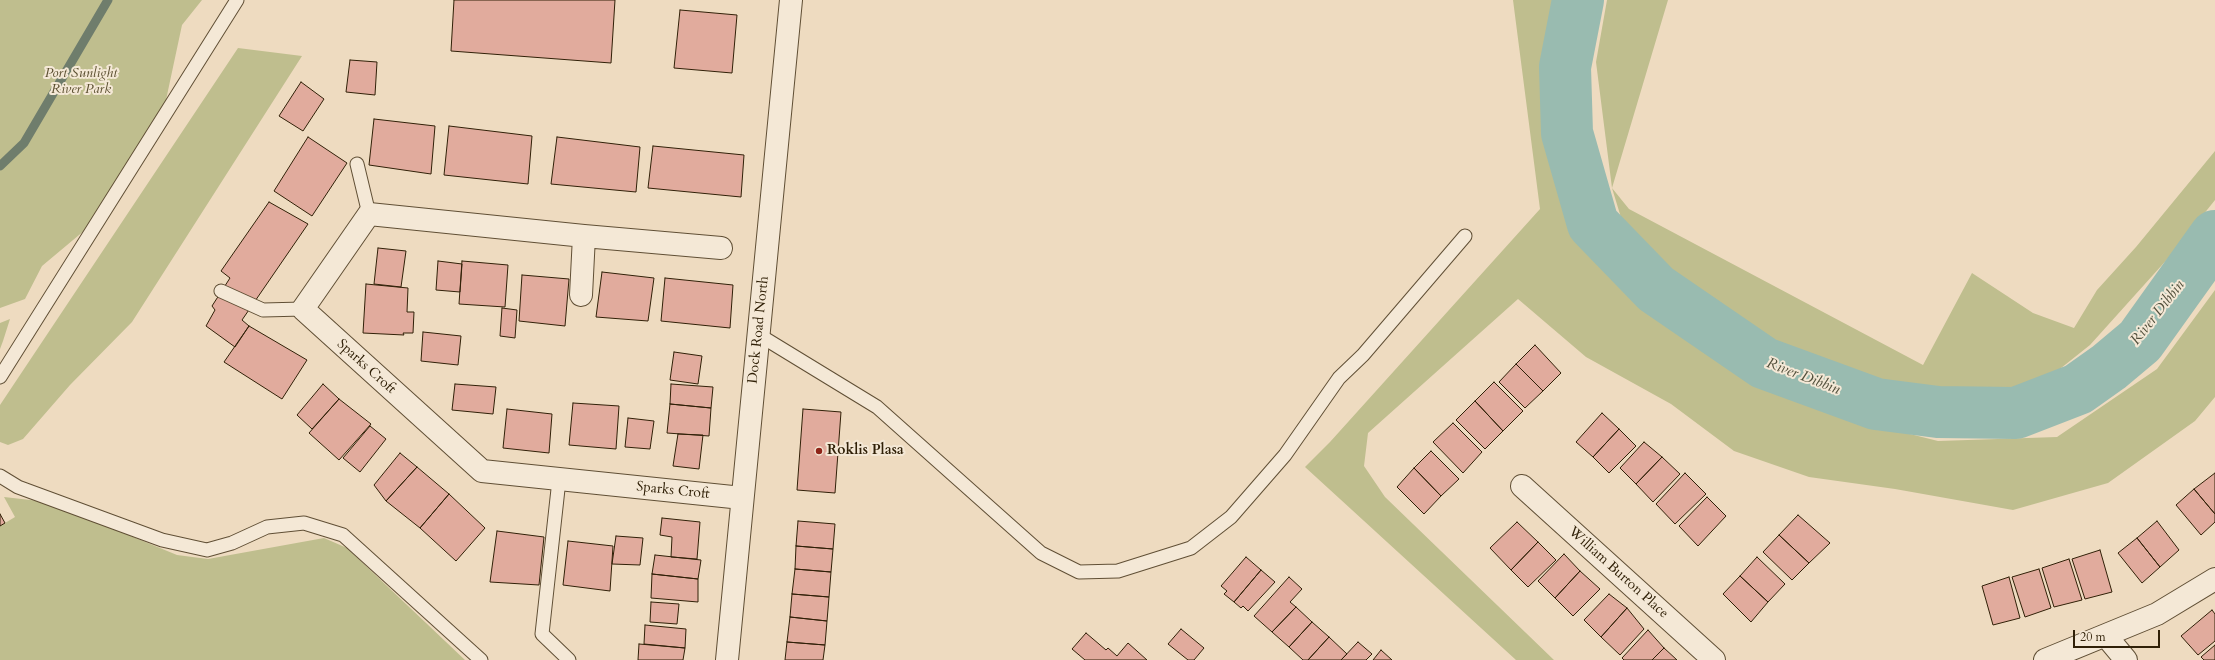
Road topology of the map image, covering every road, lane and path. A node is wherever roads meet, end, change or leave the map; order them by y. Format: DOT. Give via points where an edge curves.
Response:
graph roads {
  1 [pos="237,0"];
  2 [pos="791,0"];
  3 [pos="357,164"];
  4 [pos="369,214"];
  5 [pos="584,236"];
  6 [pos="1465,236"];
  7 [pos="721,248"];
  8 [pos="221,291"];
  9 [pos="581,295"];
  10 [pos="303,309"];
  11 [pos="759,335"];
  12 [pos="0,377"];
  13 [pos="0,476"];
  14 [pos="559,480"];
  15 [pos="1522,486"];
  16 [pos="742,498"];
  17 [pos="2215,579"];
  18 [pos="2106,636"];
  19 [pos="480,660"];
  20 [pos="569,660"];
  21 [pos="727,660"];
  22 [pos="1714,660"];
  23 [pos="2045,660"];
  24 [pos="2126,660"];
  1 -- 12 [label="lane"];
  2 -- 11 [label="street, Dock Road North"];
  3 -- 4 [label="lane"];
  4 -- 5 [label="street"];
  4 -- 10 [label="street"];
  5 -- 7 [label="street"];
  5 -- 9 [label="street"];
  6 -- 11 [label="lane" via="1363,355 1339,378 1285,455 1231,517 1191,548 1118,571 1079,572 1041,553 878,407"];
  8 -- 10 [label="lane" via="263,310"];
  10 -- 14 [label="street, Sparks Croft" via="482,472"];
  11 -- 16 [label="street, Dock Road North"];
  13 -- 19 [label="lane" via="18,487 162,540 206,550 232,543 267,527 304,523 343,535"];
  14 -- 16 [label="street, Sparks Croft"];
  14 -- 20 [label="lane" via="542,634"];
  15 -- 22 [label="street, William Burton Place"];
  16 -- 21 [label="street, Dock Road North"];
  17 -- 18 [label="street" via="2157,614"];
  18 -- 23 [label="street"];
  18 -- 24 [label="street"];
}
